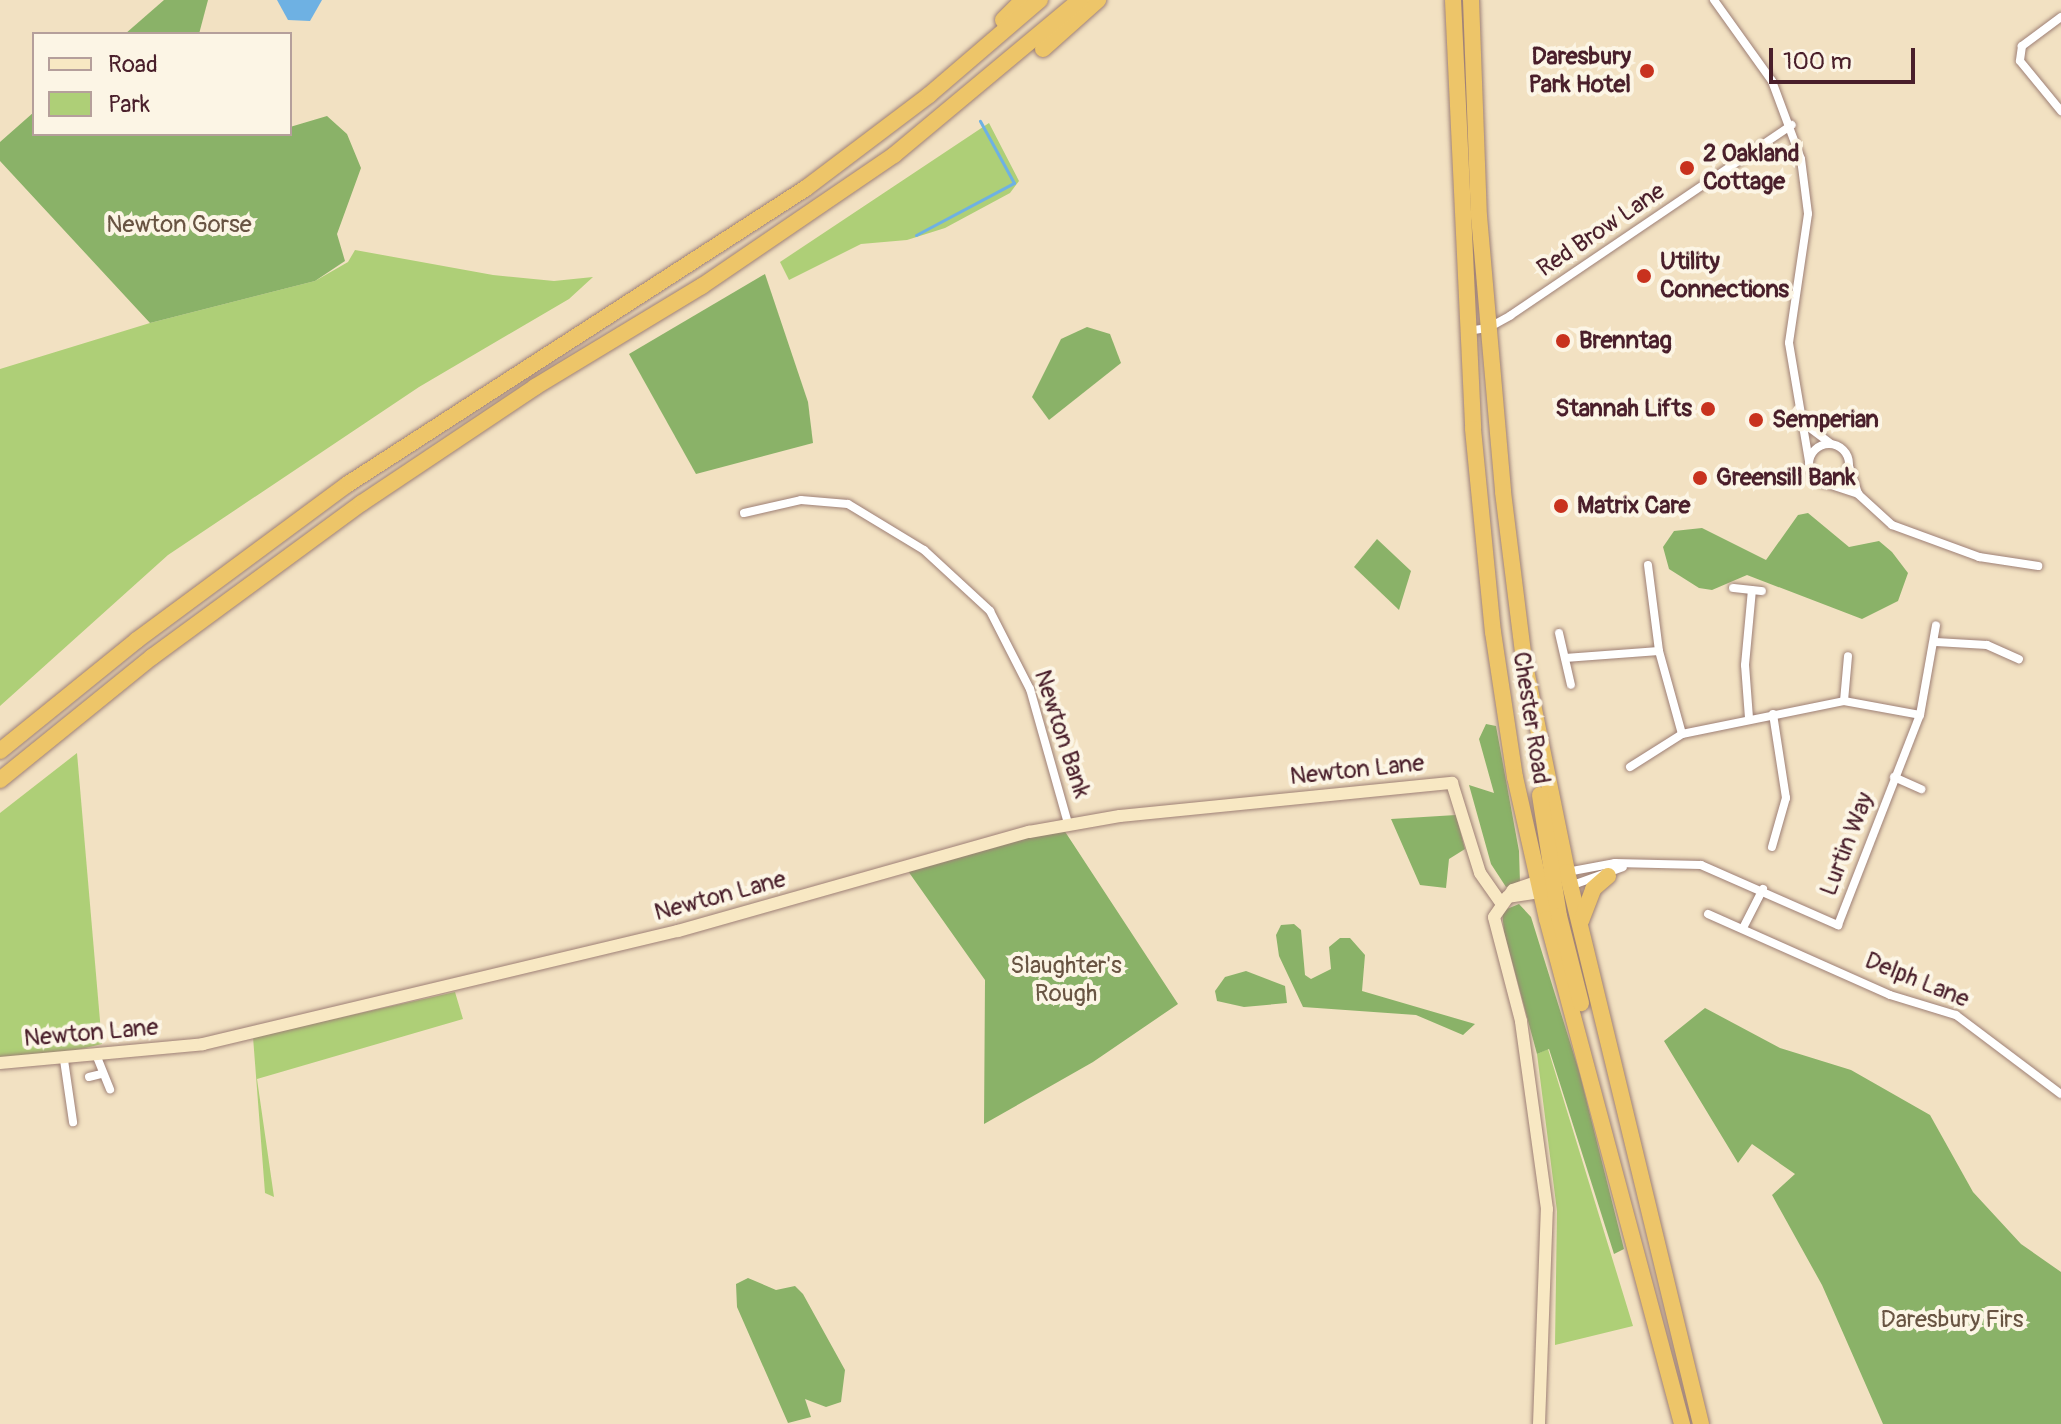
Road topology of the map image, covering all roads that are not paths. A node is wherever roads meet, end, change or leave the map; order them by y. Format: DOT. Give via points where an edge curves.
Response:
graph roads {
  1 [pos="1023,0"];
  2 [pos="1040,0"];
  3 [pos="1080,0"];
  4 [pos="1098,0"];
  5 [pos="1453,0"];
  6 [pos="1471,0"];
  7 [pos="1714,0"];
  8 [pos="2061,17"];
  9 [pos="929,95"];
  10 [pos="2061,111"];
  11 [pos="943,117"];
  12 [pos="1792,125"];
  13 [pos="1488,328"];
  14 [pos="1467,331"];
  15 [pos="1806,425"];
  16 [pos="1831,444"];
  17 [pos="1809,461"];
  18 [pos="1849,466"];
  19 [pos="1828,484"];
  20 [pos="1858,494"];
  21 [pos="744,513"];
  22 [pos="1648,565"];
  23 [pos="2038,566"];
  24 [pos="1733,588"];
  25 [pos="1936,625"];
  26 [pos="1559,633"];
  27 [pos="1936,642"];
  28 [pos="1659,651"];
  29 [pos="1848,656"];
  30 [pos="1565,658"];
  31 [pos="2019,659"];
  32 [pos="1571,685"];
  33 [pos="1844,701"];
  34 [pos="1773,714"];
  35 [pos="1920,715"];
  36 [pos="1749,718"];
  37 [pos="1682,734"];
  38 [pos="0,751"];
  39 [pos="1630,767"];
  40 [pos="1894,777"];
  41 [pos="0,780"];
  42 [pos="1921,789"];
  43 [pos="1068,823"];
  44 [pos="1772,847"];
  45 [pos="1623,867"];
  46 [pos="1608,876"];
  47 [pos="1554,883"];
  48 [pos="1763,889"];
  49 [pos="1504,899"];
  50 [pos="1708,914"];
  51 [pos="1580,926"];
  52 [pos="1743,928"];
  53 [pos="97,1057"];
  54 [pos="64,1060"];
  55 [pos="0,1063"];
  56 [pos="101,1074"];
  57 [pos="89,1077"];
  58 [pos="110,1089"];
  59 [pos="2061,1094"];
  60 [pos="73,1122"];
  61 [pos="1539,1424"];
  62 [pos="1682,1424"];
  63 [pos="1701,1424"];
  1 -- 9 [label="highway"];
  2 -- 9 [label="highway"];
  3 -- 11 [label="highway"];
  4 -- 11 [label="highway" via="1007,78"];
  5 -- 14 [label="highway, Chester Road"];
  6 -- 13 [label="highway, Chester Road"];
  7 -- 12 [label="street" via="1772,81"];
  8 -- 10 [label="street" via="2022,46 2020,61"];
  9 -- 38 [label="highway" via="733,237 348,484 161,622"];
  11 -- 41 [label="highway" via="747,255 362,503 152,657"];
  12 -- 13 [label="street, Red Brow Lane"];
  12 -- 15 [label="street" via="1808,214 1789,343"];
  13 -- 14 [label="street, Red Brow Lane"];
  13 -- 47 [label="highway, Chester Road" via="1511,571"];
  14 -- 47 [label="highway, Chester Road" via="1493,632"];
  15 -- 16 [label="street"];
  15 -- 17 [label="street"];
  16 -- 17 [label="street" via="1814,450"];
  16 -- 18 [label="street" via="1843,450"];
  17 -- 19 [label="street" via="1812,476"];
  18 -- 19 [label="street" via="1844,477"];
  18 -- 20 [label="street"];
  19 -- 20 [label="street"];
  20 -- 23 [label="street" via="1876,513 1911,534 1993,561"];
  21 -- 43 [label="street, Newton Bank" via="801,500 848,504 924,550 990,611 1030,689"];
  22 -- 28 [label="street"];
  24 -- 36 [label="street" via="1757,590 1745,665"];
  25 -- 27 [label="street, Lurtin Way"];
  26 -- 30 [label="street"];
  27 -- 31 [label="street" via="1987,645"];
  27 -- 35 [label="street, Lurtin Way"];
  28 -- 30 [label="street"];
  28 -- 37 [label="street"];
  29 -- 33 [label="street"];
  30 -- 32 [label="street"];
  33 -- 34 [label="street"];
  33 -- 35 [label="street"];
  34 -- 36 [label="street"];
  34 -- 44 [label="street" via="1786,798"];
  35 -- 40 [label="street, Lurtin Way"];
  36 -- 37 [label="street"];
  37 -- 39 [label="street"];
  40 -- 42 [label="street, Lurtin Way"];
  40 -- 48 [label="street, Lurtin Way" via="1838,925"];
  43 -- 49 [label="street, Newton Lane" via="1452,783 1480,873"];
  43 -- 53 [label="street, Newton Lane" via="653,938 203,1044"];
  45 -- 46 [label="street"];
  45 -- 47 [label="street" via="1615,863"];
  45 -- 48 [label="street" via="1701,865"];
  46 -- 47 [label="street"];
  46 -- 51 [label="highway" via="1593,889"];
  47 -- 49 [label="street"];
  47 -- 51 [label="highway, Chester Road"];
  47 -- 62 [label="highway, Chester Road" via="1584,1053"];
  48 -- 52 [label="street"];
  49 -- 61 [label="street" via="1494,921 1521,1021 1547,1209"];
  50 -- 52 [label="street, Delph Lane"];
  51 -- 63 [label="highway, Chester Road"];
  52 -- 59 [label="street, Delph Lane" via="1890,995 1956,1015"];
  53 -- 54 [label="street, Newton Lane"];
  53 -- 56 [label="street"];
  54 -- 55 [label="street, Newton Lane"];
  54 -- 60 [label="street"];
  56 -- 57 [label="street"];
  56 -- 58 [label="street"];
}
